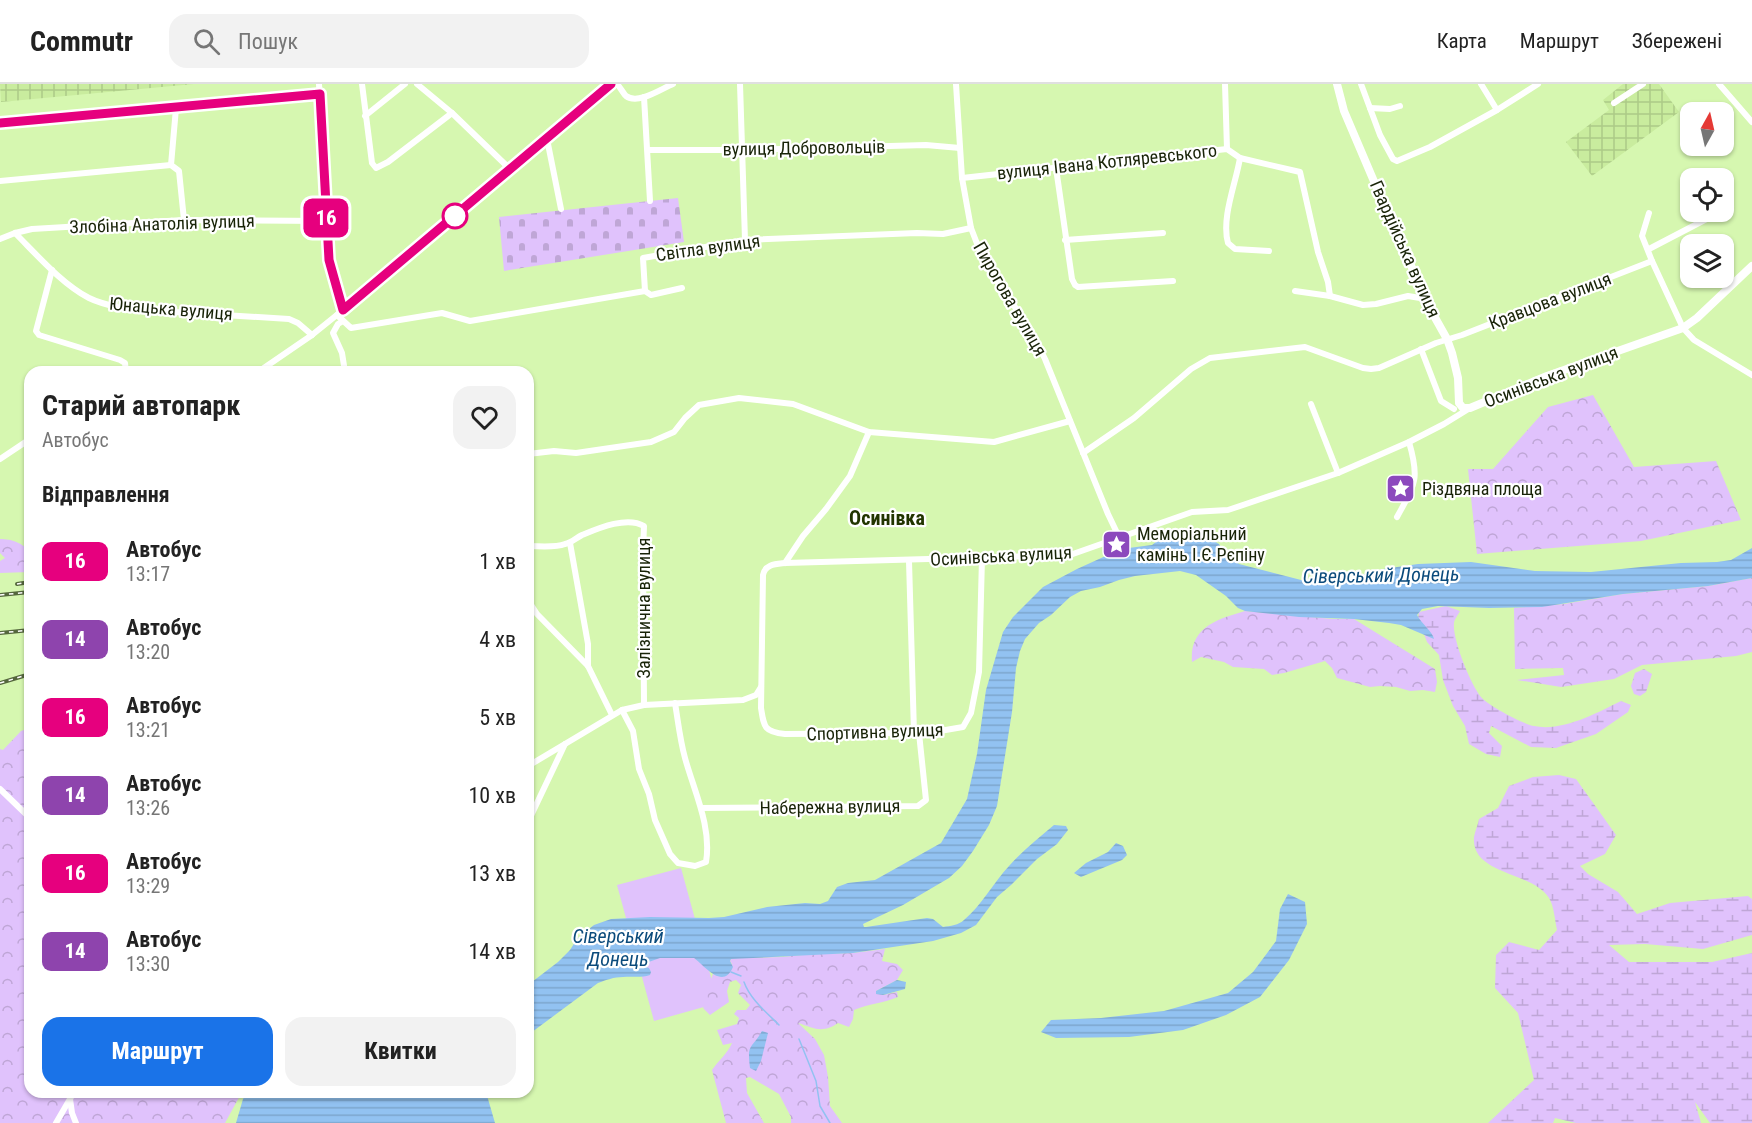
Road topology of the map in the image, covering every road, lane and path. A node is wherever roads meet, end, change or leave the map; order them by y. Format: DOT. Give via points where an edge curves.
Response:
graph roads {
  1 [pos="319,84"];
  2 [pos="362,84"];
  3 [pos="405,84"];
  4 [pos="417,84"];
  5 [pos="611,84"];
  6 [pos="617,84"];
  7 [pos="673,84"];
  8 [pos="740,84"];
  9 [pos="956,84"];
  10 [pos="1225,84"];
  11 [pos="1337,84"];
  12 [pos="1361,84"];
  13 [pos="1481,84"];
  14 [pos="1538,84"];
  15 [pos="1643,84"];
  16 [pos="1719,84"];
  17 [pos="320,94"];
  18 [pos="644,97"];
  19 [pos="1614,104"];
  20 [pos="1400,106"];
  21 [pos="176,108"];
  22 [pos="1370,108"];
  23 [pos="1497,110"];
  24 [pos="452,113"];
  25 [pos="365,116"];
  26 [pos="1752,122"];
  27 [pos="0,123"];
  28 [pos="547,139"];
  29 [pos="960,148"];
  30 [pos="1227,149"];
  31 [pos="648,150"];
  32 [pos="742,150"];
  33 [pos="1240,158"];
  34 [pos="171,165"];
  35 [pos="1056,168"];
  36 [pos="510,169"];
  37 [pos="962,178"];
  38 [pos="0,181"];
  39 [pos="650,201"];
  40 [pos="561,209"];
  41 [pos="1649,213"];
  42 [pos="184,220"];
  43 [pos="326,221"];
  44 [pos="1701,222"];
  45 [pos="971,228"];
  46 [pos="15,233"];
  47 [pos="1163,233"];
  48 [pos="0,239"];
  49 [pos="745,240"];
  50 [pos="1065,240"];
  51 [pos="1649,249"];
  52 [pos="1269,251"];
  53 [pos="1652,261"];
  54 [pos="1752,266"];
  55 [pos="52,270"];
  56 [pos="1173,281"];
  57 [pos="682,288"];
  58 [pos="645,291"];
  59 [pos="1295,291"];
  60 [pos="1330,296"];
  61 [pos="1426,299"];
  62 [pos="343,310"];
  63 [pos="337,315"];
  64 [pos="343,321"];
  65 [pos="1683,328"];
  66 [pos="312,335"];
  67 [pos="1447,339"];
  68 [pos="1421,349"];
  69 [pos="125,366"];
  70 [pos="267,366"];
  71 [pos="344,366"];
  72 [pos="1752,375"];
  73 [pos="1458,400"];
  74 [pos="1311,404"];
  75 [pos="1454,408"];
  76 [pos="1470,408"];
  77 [pos="1070,421"];
  78 [pos="1444,424"];
  79 [pos="869,432"];
  80 [pos="1409,442"];
  81 [pos="24,443"];
  82 [pos="534,453"];
  83 [pos="1083,453"];
  84 [pos="0,459"];
  85 [pos="1338,473"];
  86 [pos="1397,518"];
  87 [pos="1119,537"];
  88 [pos="570,543"];
  89 [pos="534,546"];
  90 [pos="982,558"];
  91 [pos="909,561"];
  92 [pos="785,563"];
  93 [pos="763,575"];
  94 [pos="534,609"];
  95 [pos="588,666"];
  96 [pos="761,686"];
  97 [pos="750,698"];
  98 [pos="675,703"];
  99 [pos="644,705"];
  100 [pos="761,708"];
  101 [pos="622,710"];
  102 [pos="612,715"];
  103 [pos="916,733"];
  104 [pos="565,744"];
  105 [pos="534,762"];
  106 [pos="0,789"];
  107 [pos="701,808"];
  108 [pos="534,809"];
  109 [pos="24,812"];
  110 [pos="69,1099"];
  111 [pos="56,1123"];
  112 [pos="76,1123"];
  1 -- 17 [label="street"];
  2 -- 25 [label="street"];
  3 -- 25 [label="street"];
  4 -- 24 [label="street"];
  5 -- 28 [label="street"];
  6 -- 18 [label="street" via="627,96"];
  7 -- 18 [label="street"];
  8 -- 32 [label="street"];
  9 -- 29 [label="street, Пирогова вулиця"];
  10 -- 30 [label="street"];
  11 -- 61 [label="main road, Гвардійська вулиця" via="1344,111"];
  12 -- 22 [label="street"];
  13 -- 23 [label="street"];
  14 -- 23 [label="street"];
  15 -- 19 [label="street"];
  16 -- 26 [label="street"];
  17 -- 21 [label="street"];
  17 -- 43 [label="street"];
  18 -- 31 [label="street"];
  20 -- 22 [label="street"];
  21 -- 27 [label="street"];
  21 -- 34 [label="street"];
  22 -- 23 [label="street" via="1380,135 1398,161"];
  24 -- 25 [label="street" via="376,168"];
  24 -- 36 [label="street"];
  28 -- 36 [label="street"];
  28 -- 40 [label="street"];
  29 -- 32 [label="street, вулиця Добровольців" via="926,145"];
  29 -- 37 [label="street, Пирогова вулиця"];
  30 -- 33 [label="street, вулиця Івана Котляревського"];
  30 -- 35 [label="street, вулиця Івана Котляревського"];
  31 -- 32 [label="street, вулиця Добровольців"];
  31 -- 39 [label="street"];
  32 -- 49 [label="street"];
  33 -- 52 [label="street" via="1226,228 1228,243 1235,249"];
  33 -- 60 [label="street, вулиця Івана Котляревського" via="1302,174"];
  34 -- 38 [label="street"];
  34 -- 42 [label="street" via="179,171"];
  35 -- 37 [label="street, вулиця Івана Котляревського"];
  35 -- 50 [label="street"];
  36 -- 62 [label="street"];
  37 -- 45 [label="street, Пирогова вулиця"];
  41 -- 51 [label="street" via="1642,233"];
  42 -- 43 [label="street, Злобіна Анатолія вулиця"];
  42 -- 46 [label="street, Злобіна Анатолія вулиця"];
  43 -- 62 [label="street" via="329,260"];
  44 -- 51 [label="street"];
  45 -- 49 [label="street, Світла вулиця" via="943,234"];
  45 -- 77 [label="street, Пирогова вулиця" via="991,272 1030,329"];
  46 -- 48 [label="street, Злобіна Анатолія вулиця"];
  46 -- 55 [label="street, Юнацька вулиця"];
  47 -- 50 [label="street"];
  49 -- 58 [label="street, Світла вулиця" via="643,258"];
  50 -- 56 [label="street" via="1075,285"];
  51 -- 53 [label="street"];
  53 -- 65 [label="street"];
  53 -- 67 [label="street, Кравцова вулиця"];
  54 -- 65 [label="main road, Осинівська вулиця"];
  55 -- 66 [label="street, Юнацька вулиця" via="80,293 109,306 290,319"];
  55 -- 69 [label="street" via="36,332 120,360"];
  57 -- 58 [label="street" via="651,295"];
  58 -- 64 [label="street" via="470,321 442,313 351,328"];
  59 -- 60 [label="street"];
  60 -- 61 [label="street" via="1362,305 1408,296"];
  61 -- 67 [label="main road, Гвардійська вулиця"];
  62 -- 63 [label="street"];
  63 -- 64 [label="street"];
  63 -- 66 [label="street"];
  64 -- 71 [label="street" via="333,333"];
  65 -- 72 [label="street" via="1694,340"];
  65 -- 76 [label="main road, Осинівська вулиця"];
  66 -- 70 [label="street"];
  67 -- 68 [label="street, Кравцова вулиця"];
  67 -- 73 [label="main road, Гвардійська вулиця" via="1458,378"];
  68 -- 75 [label="street" via="1441,401"];
  68 -- 83 [label="street, Кравцова вулиця" via="1371,369 1305,347 1210,358"];
  73 -- 75 [label="street"];
  73 -- 76 [label="main road" via="1460,406"];
  74 -- 85 [label="street"];
  75 -- 78 [label="street"];
  76 -- 78 [label="street, Осинівська вулиця"];
  77 -- 79 [label="street" via="994,442"];
  77 -- 83 [label="street, Пирогова вулиця"];
  78 -- 80 [label="street, Осинівська вулиця"];
  79 -- 82 [label="street" via="792,404 739,398 699,405 674,432 651,442 576,453"];
  79 -- 92 [label="street" via="850,476"];
  80 -- 85 [label="street, Осинівська вулиця"];
  80 -- 86 [label="street" via="1415,481"];
  81 -- 84 [label="street"];
  83 -- 87 [label="street, Пирогова вулиця"];
  85 -- 87 [label="street, Осинівська вулиця" via="1228,510 1192,513"];
  87 -- 90 [label="street, Осинівська вулиця" via="1071,555"];
  88 -- 89 [label="street, Залізнична вулиця"];
  88 -- 95 [label="street" via="588,644"];
  88 -- 99 [label="street, Залізнична вулиця" via="620,523 644,526"];
  90 -- 91 [label="street, Осинівська вулиця"];
  90 -- 103 [label="street, Спортивна вулиця" via="979,672 972,713 963,727"];
  91 -- 92 [label="street, Осинівська вулиця"];
  91 -- 103 [label="street, Набережна вулиця"];
  92 -- 93 [label="street, Осинівська вулиця" via="766,568"];
  93 -- 96 [label="street, Спортивна вулиця"];
  94 -- 95 [label="street"];
  95 -- 102 [label="street"];
  96 -- 97 [label="street"];
  96 -- 100 [label="street, Спортивна вулиця"];
  97 -- 98 [label="street"];
  97 -- 100 [label="street"];
  98 -- 99 [label="street"];
  98 -- 107 [label="street" via="685,757"];
  99 -- 101 [label="street"];
  100 -- 103 [label="street, Спортивна вулиця" via="765,728 776,733"];
  101 -- 102 [label="street"];
  101 -- 107 [label="street" via="633,731 639,769 658,828 678,863 695,866 706,862"];
  102 -- 104 [label="street"];
  103 -- 107 [label="street, Набережна вулиця" via="926,800 918,806"];
  104 -- 105 [label="street"];
  104 -- 108 [label="street"];
  106 -- 109 [label="street"];
  110 -- 111 [label="street"];
  110 -- 112 [label="street"];
}
